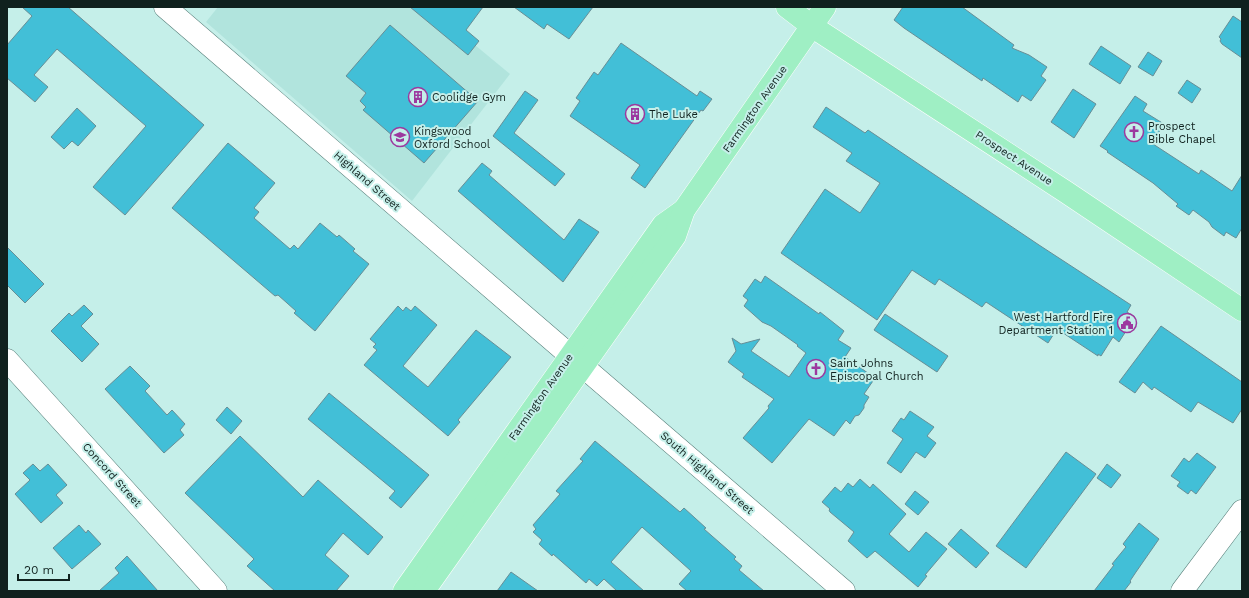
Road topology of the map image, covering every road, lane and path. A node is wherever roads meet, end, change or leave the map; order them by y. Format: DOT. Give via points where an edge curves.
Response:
graph roads {
  1 [pos="165,7"];
  2 [pos="787,7"];
  3 [pos="826,7"];
  4 [pos="813,27"];
  5 [pos="1242,310"];
  6 [pos="7,360"];
  7 [pos="576,361"];
  8 [pos="1242,511"];
  9 [pos="216,591"];
  10 [pos="404,591"];
  11 [pos="424,591"];
  12 [pos="844,591"];
  13 [pos="1182,591"];
  1 -- 7 [label="street, Highland Street"];
  2 -- 4 [label="main road, Prospect Avenue"];
  3 -- 4 [label="main road, Farmington Avenue"];
  4 -- 5 [label="main road, Prospect Avenue"];
  4 -- 7 [label="main road, Farmington Avenue" via="684,210 676,236"];
  6 -- 9 [label="street, Concord Street"];
  7 -- 10 [label="main road, Farmington Avenue"];
  7 -- 11 [label="main road, Farmington Avenue"];
  7 -- 12 [label="street, South Highland Street"];
  8 -- 13 [label="street"];
}
